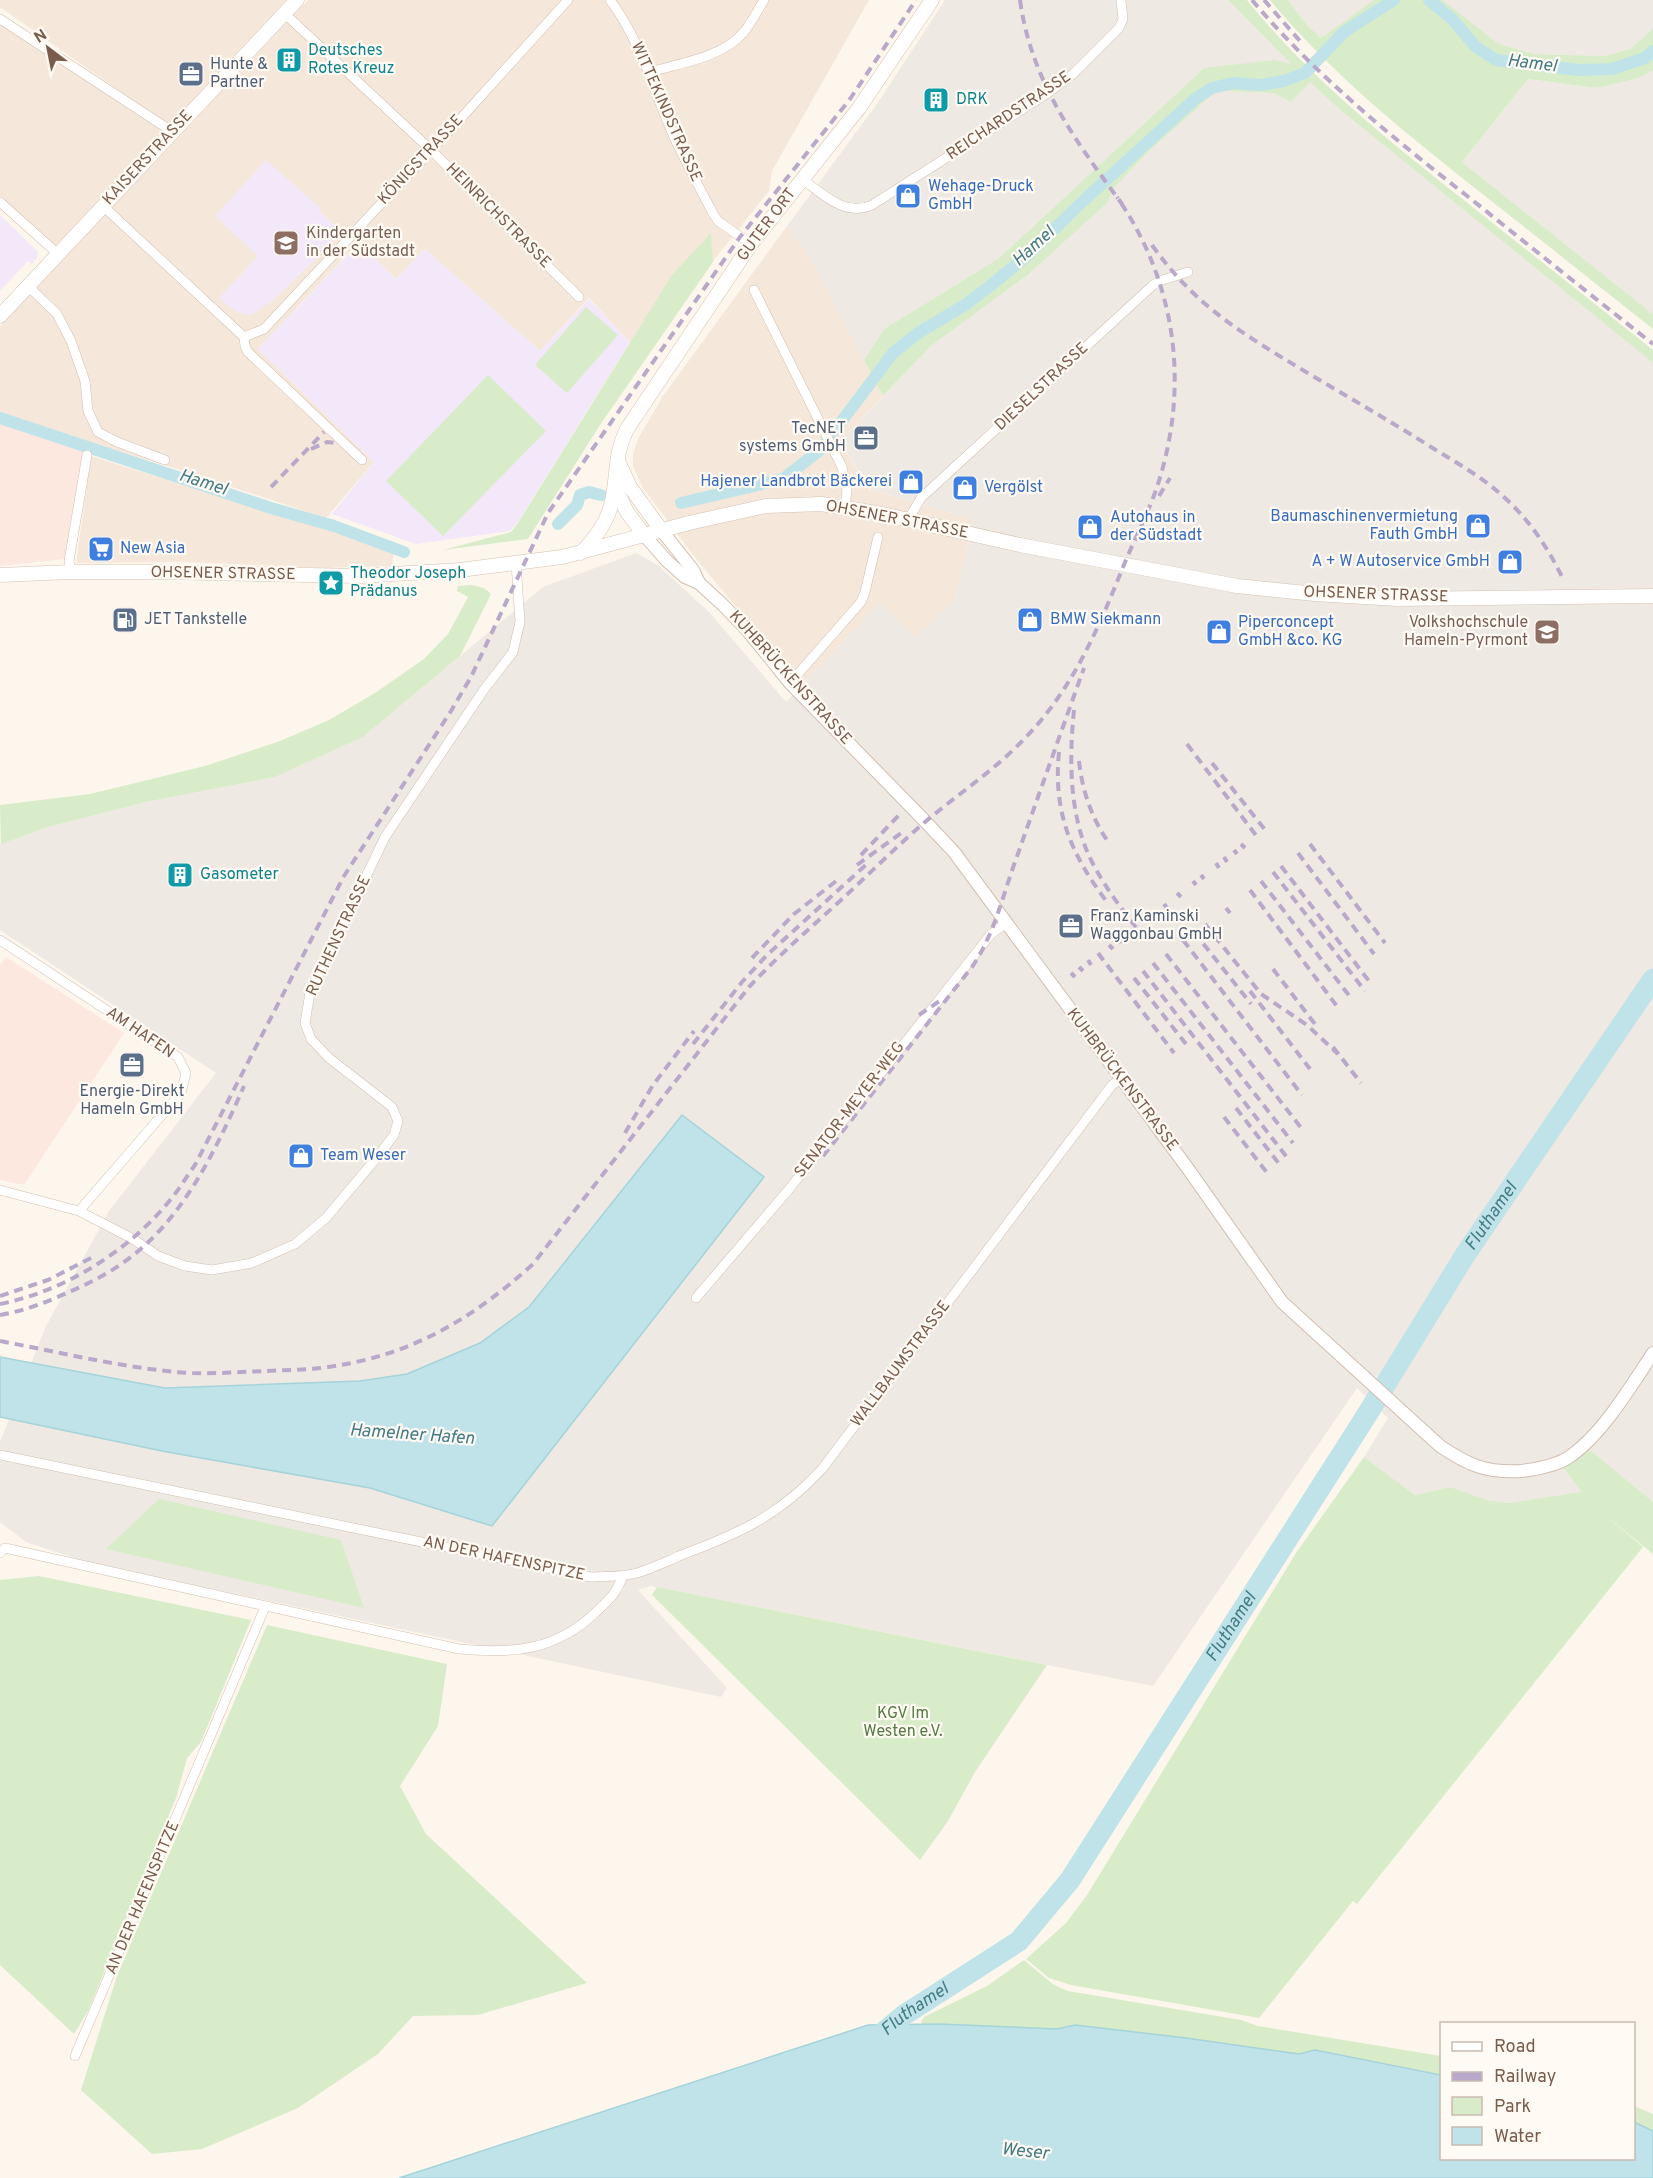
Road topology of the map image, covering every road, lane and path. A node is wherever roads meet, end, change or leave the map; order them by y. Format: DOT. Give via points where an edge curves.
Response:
graph roads {
  1 [pos="297,0"];
  2 [pos="567,0"];
  3 [pos="610,0"];
  4 [pos="764,0"];
  5 [pos="932,0"];
  6 [pos="1121,0"];
  7 [pos="285,13"];
  8 [pos="0,19"];
  9 [pos="650,72"];
  10 [pos="173,132"];
  11 [pos="430,150"];
  12 [pos="802,179"];
  13 [pos="0,202"];
  14 [pos="103,206"];
  15 [pos="751,244"];
  16 [pos="58,254"];
  17 [pos="1188,272"];
  18 [pos="28,286"];
  19 [pos="753,290"];
  20 [pos="579,297"];
  21 [pos="0,316"];
  22 [pos="244,337"];
  23 [pos="87,455"];
  24 [pos="362,459"];
  25 [pos="618,459"];
  26 [pos="165,460"];
  27 [pos="614,485"];
  28 [pos="844,507"];
  29 [pos="908,520"];
  30 [pos="662,531"];
  31 [pos="645,536"];
  32 [pos="878,537"];
  33 [pos="581,553"];
  34 [pos="516,563"];
  35 [pos="71,572"];
  36 [pos="0,575"];
  37 [pos="699,583"];
  38 [pos="1653,596"];
  39 [pos="790,683"];
  40 [pos="1005,924"];
  41 [pos="0,940"];
  42 [pos="1121,1079"];
  43 [pos="0,1190"];
  44 [pos="79,1211"];
  45 [pos="696,1299"];
  46 [pos="1653,1353"];
  47 [pos="0,1455"];
  48 [pos="0,1553"];
  49 [pos="623,1575"];
  50 [pos="265,1607"];
  51 [pos="75,2056"];
  1 -- 7 [label="main road, KAISERSTRASSE"];
  2 -- 11 [label="street, KÖNIGSTRASSE"];
  3 -- 9 [label="street, WITTEKINDSTRASSE" via="625,19"];
  4 -- 9 [label="street" via="743,33 726,47"];
  5 -- 12 [label="main road, GUTER ORT" via="859,108"];
  6 -- 12 [label="street, REICHARDSTRASSE" via="1124,10 1119,28 1073,74 872,205 856,210 842,207"];
  7 -- 10 [label="main road, KAISERSTRASSE"];
  7 -- 11 [label="street, HEINRICHSTRASSE"];
  8 -- 10 [label="street"];
  9 -- 15 [label="street, WITTEKINDSTRASSE" via="674,137 718,221"];
  10 -- 14 [label="main road, KAISERSTRASSE"];
  11 -- 20 [label="street, HEINRICHSTRASSE"];
  11 -- 22 [label="street, KÖNIGSTRASSE" via="264,329"];
  12 -- 15 [label="main road, GUTER ORT"];
  13 -- 16 [label="street"];
  14 -- 16 [label="main road, KAISERSTRASSE"];
  14 -- 22 [label="street"];
  15 -- 25 [label="main road, GUTER ORT" via="627,429"];
  16 -- 18 [label="main road, KAISERSTRASSE"];
  17 -- 29 [label="street, DIESELSTRASSE" via="1152,286 921,498"];
  18 -- 21 [label="main road, KAISERSTRASSE"];
  18 -- 26 [label="street" via="57,314 71,341 86,381 88,411 98,432"];
  19 -- 28 [label="street" via="842,467 847,490"];
  22 -- 24 [label="street" via="248,352"];
  23 -- 35 [label="street" via="69,561"];
  25 -- 27 [label="main road, GUTER ORT"];
  25 -- 30 [label="main road" via="630,487"];
  27 -- 31 [label="main road" via="627,513"];
  27 -- 33 [label="main road, GUTER ORT" via="605,522"];
  28 -- 29 [label="main road, OHSENER STRASSE"];
  28 -- 30 [label="main road, OHSENER STRASSE" via="766,506"];
  29 -- 38 [label="main road, OHSENER STRASSE" via="1237,586 1397,599"];
  30 -- 31 [label="main road, OHSENER STRASSE"];
  30 -- 37 [label="street, KUHBRÜCKENSTRASSE"];
  31 -- 33 [label="main road, OHSENER STRASSE"];
  31 -- 37 [label="street, KUHBRÜCKENSTRASSE" via="685,577"];
  32 -- 39 [label="street" via="861,602"];
  33 -- 34 [label="main road, OHSENER STRASSE"];
  34 -- 35 [label="main road, OHSENER STRASSE" via="360,576"];
  34 -- 44 [label="street, RUTHENSTRASSE" via="520,622 513,652 385,837 307,1006 305,1023 311,1039 392,1107 398,1121 394,1135 326,1218 295,1245 252,1263 212,1270 185,1266 158,1256"];
  35 -- 36 [label="main road, OHSENER STRASSE"];
  37 -- 39 [label="street, KUHBRÜCKENSTRASSE" via="747,630"];
  39 -- 40 [label="street, KUHBRÜCKENSTRASSE" via="940,837"];
  40 -- 42 [label="street, KUHBRÜCKENSTRASSE"];
  40 -- 45 [label="street, SENATOR-MEYER-WEG" via="991,934 790,1188"];
  41 -- 44 [label="street, AM HAFEN" via="178,1057 186,1073 181,1093"];
  42 -- 46 [label="street, KUHBRÜCKENSTRASSE" via="1282,1302 1440,1446 1464,1462 1501,1472 1559,1463 1592,1438"];
  42 -- 49 [label="street, WALLBAUMSTRASSE" via="1112,1085 806,1486 758,1522 725,1539"];
  43 -- 44 [label="street, RUTHENSTRASSE"];
  47 -- 49 [label="street, AN DER HAFENSPITZE" via="591,1577"];
  48 -- 50 [label="street" via="5,1548"];
  49 -- 50 [label="street" via="618,1591 584,1623 554,1641 525,1649 459,1649"];
  50 -- 51 [label="street, AN DER HAFENSPITZE"];
}
